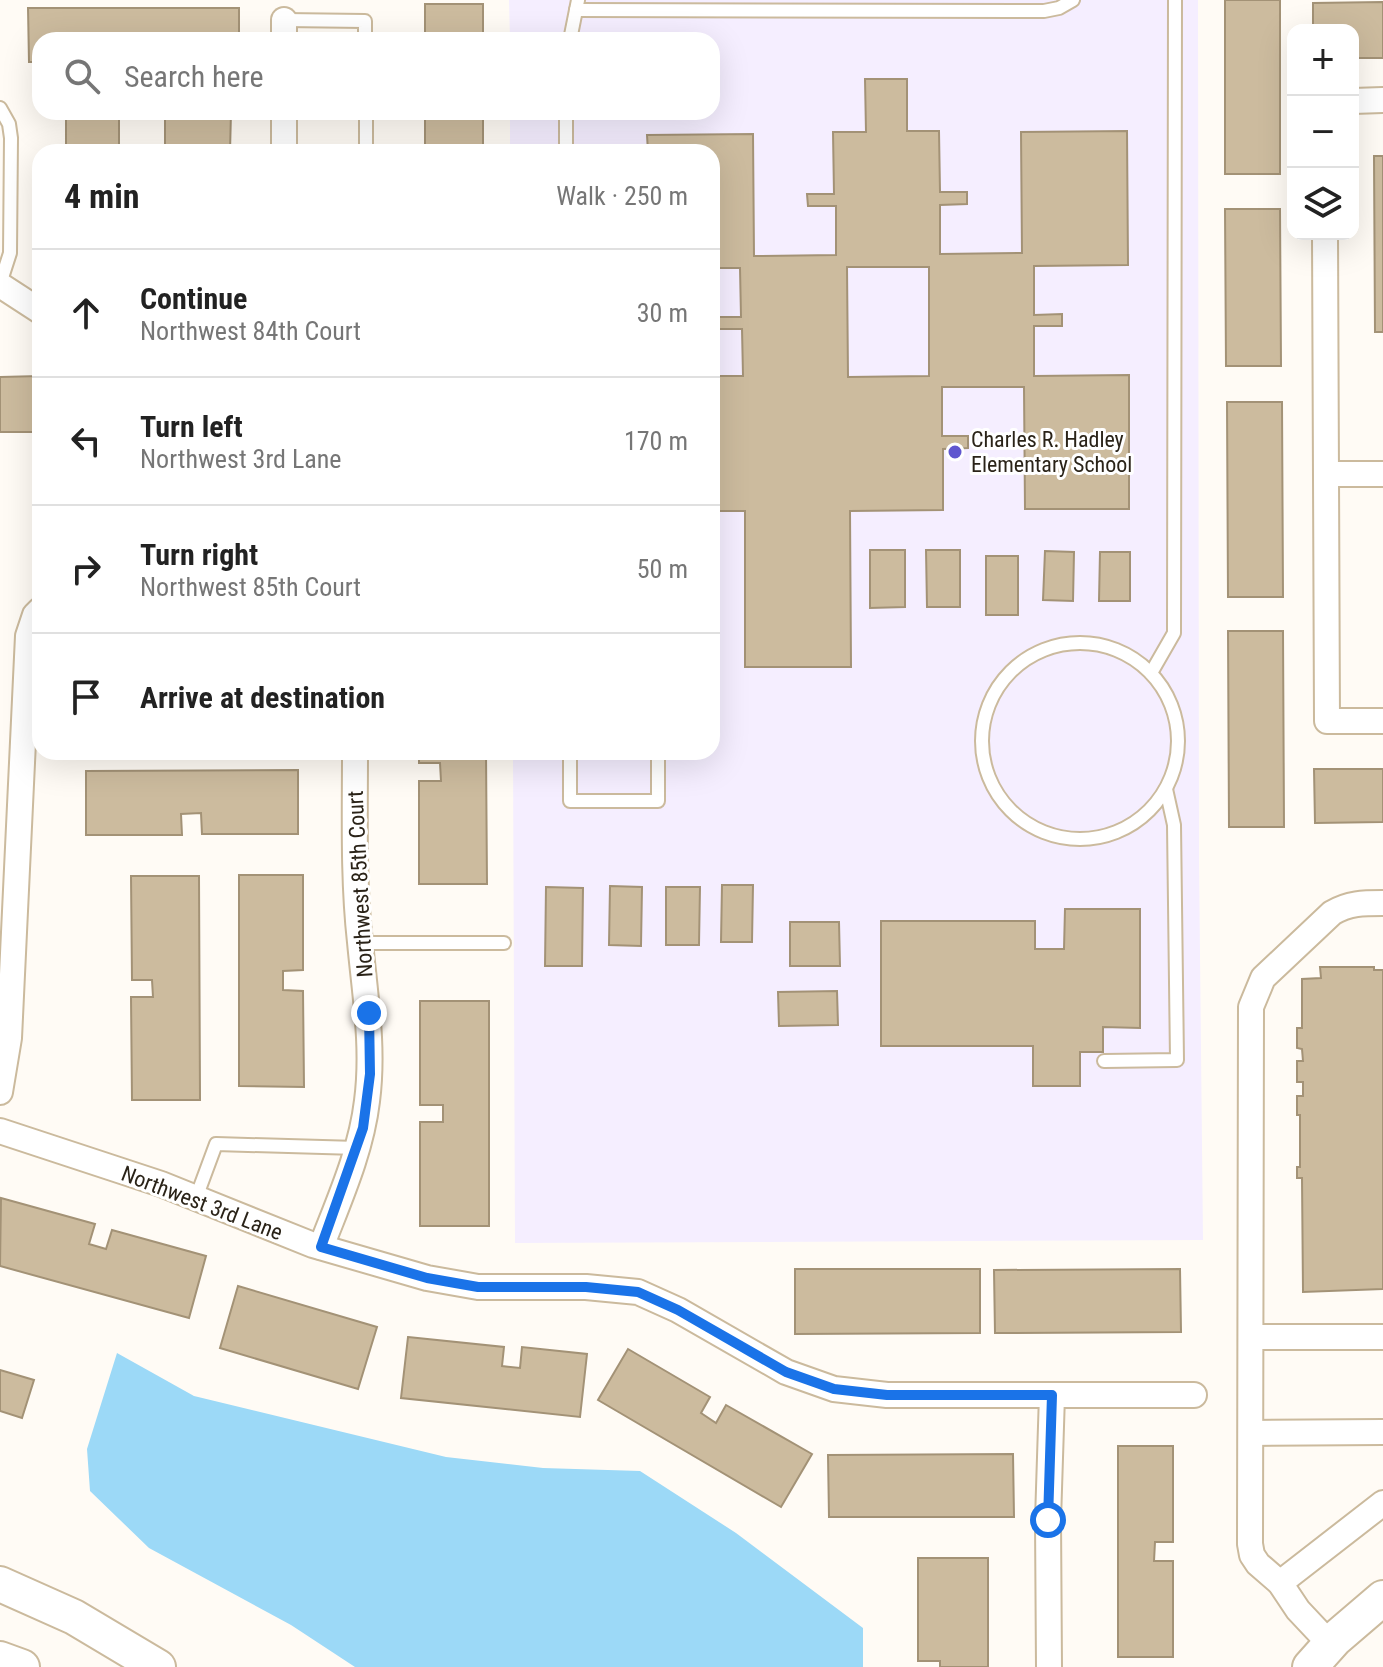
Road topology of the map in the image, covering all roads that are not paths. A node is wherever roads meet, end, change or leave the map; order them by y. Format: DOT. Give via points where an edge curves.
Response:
graph roads {
  1 [pos="1073,0"];
  2 [pos="1175,0"];
  3 [pos="577,5"];
  4 [pos="284,30"];
  5 [pos="365,32"];
  6 [pos="572,32"];
  7 [pos="1383,100"];
  8 [pos="1359,101"];
  9 [pos="0,108"];
  10 [pos="284,120"];
  11 [pos="366,120"];
  12 [pos="566,120"];
  13 [pos="284,144"];
  14 [pos="366,144"];
  15 [pos="566,144"];
  16 [pos="1325,240"];
  17 [pos="0,284"];
  18 [pos="32,307"];
  19 [pos="1326,474"];
  20 [pos="1383,474"];
  21 [pos="32,624"];
  22 [pos="1151,673"];
  23 [pos="1383,721"];
  24 [pos="355,760"];
  25 [pos="570,760"];
  26 [pos="658,760"];
  27 [pos="1166,789"];
  28 [pos="10,802"];
  29 [pos="1383,903"];
  30 [pos="360,943"];
  31 [pos="504,943"];
  32 [pos="1104,1061"];
  33 [pos="0,1092"];
  34 [pos="0,1131"];
  35 [pos="357,1148"];
  36 [pos="196,1198"];
  37 [pos="321,1247"];
  38 [pos="1251,1337"];
  39 [pos="1383,1337"];
  40 [pos="1052,1395"];
  41 [pos="1194,1395"];
  42 [pos="1383,1432"];
  43 [pos="1251,1433"];
  44 [pos="1383,1503"];
  45 [pos="1280,1583"];
  46 [pos="0,1584"];
  47 [pos="1383,1598"];
  48 [pos="1320,1656"];
  49 [pos="0,1659"];
  50 [pos="22,1667"];
  51 [pos="158,1667"];
  52 [pos="1049,1667"];
  1 -- 3 [label="lane" via="1044,11"];
  2 -- 22 [label="lane" via="1174,633"];
  3 -- 6 [label="lane"];
  4 -- 5 [label="lane" via="365,21"];
  7 -- 8 [label="street"];
  9 -- 17 [label="lane" via="9,124 11,150 10,253"];
  10 -- 13 [label="street"];
  11 -- 14 [label="lane"];
  12 -- 15 [label="lane"];
  16 -- 19 [label="street"];
  17 -- 18 [label="street"];
  19 -- 20 [label="street"];
  19 -- 23 [label="street" via="1327,721"];
  21 -- 28 [label="street"];
  22 -- 27 [label="lane" via="1175,716 1176,765"];
  22 -- 27 [label="lane" via="1132,658 1086,643 1038,653 1016,665 988,705 982,754 988,777 1016,817 1061,838 1110,835 1133,824"];
  24 -- 30 [label="street, Northwest 85th Court"];
  25 -- 26 [label="lane" via="570,801 658,801"];
  27 -- 32 [label="lane" via="1174,825 1177,1060"];
  28 -- 33 [label="street" via="9,1038"];
  29 -- 38 [label="street" via="1358,903 1332,913 1256,991 1250,1024"];
  30 -- 31 [label="lane"];
  30 -- 35 [label="street, Northwest 85th Court" via="370,1044 367,1103"];
  34 -- 36 [label="street, Northwest 3rd Lane"];
  35 -- 36 [label="lane" via="216,1144"];
  35 -- 37 [label="street, Northwest 85th Court"];
  36 -- 37 [label="street, Northwest 3rd Lane"];
  37 -- 40 [label="street, Northwest 3rd Lane" via="466,1286 638,1292 786,1372 834,1389 887,1395"];
  38 -- 39 [label="street"];
  38 -- 43 [label="street"];
  40 -- 41 [label="street, Northwest 3rd Lane"];
  40 -- 52 [label="street"];
  42 -- 43 [label="street"];
  43 -- 45 [label="street" via="1252,1555"];
  44 -- 45 [label="street"];
  45 -- 48 [label="street"];
  46 -- 51 [label="street" via="74,1617"];
  47 -- 48 [label="street"];
  49 -- 50 [label="street"];
}
